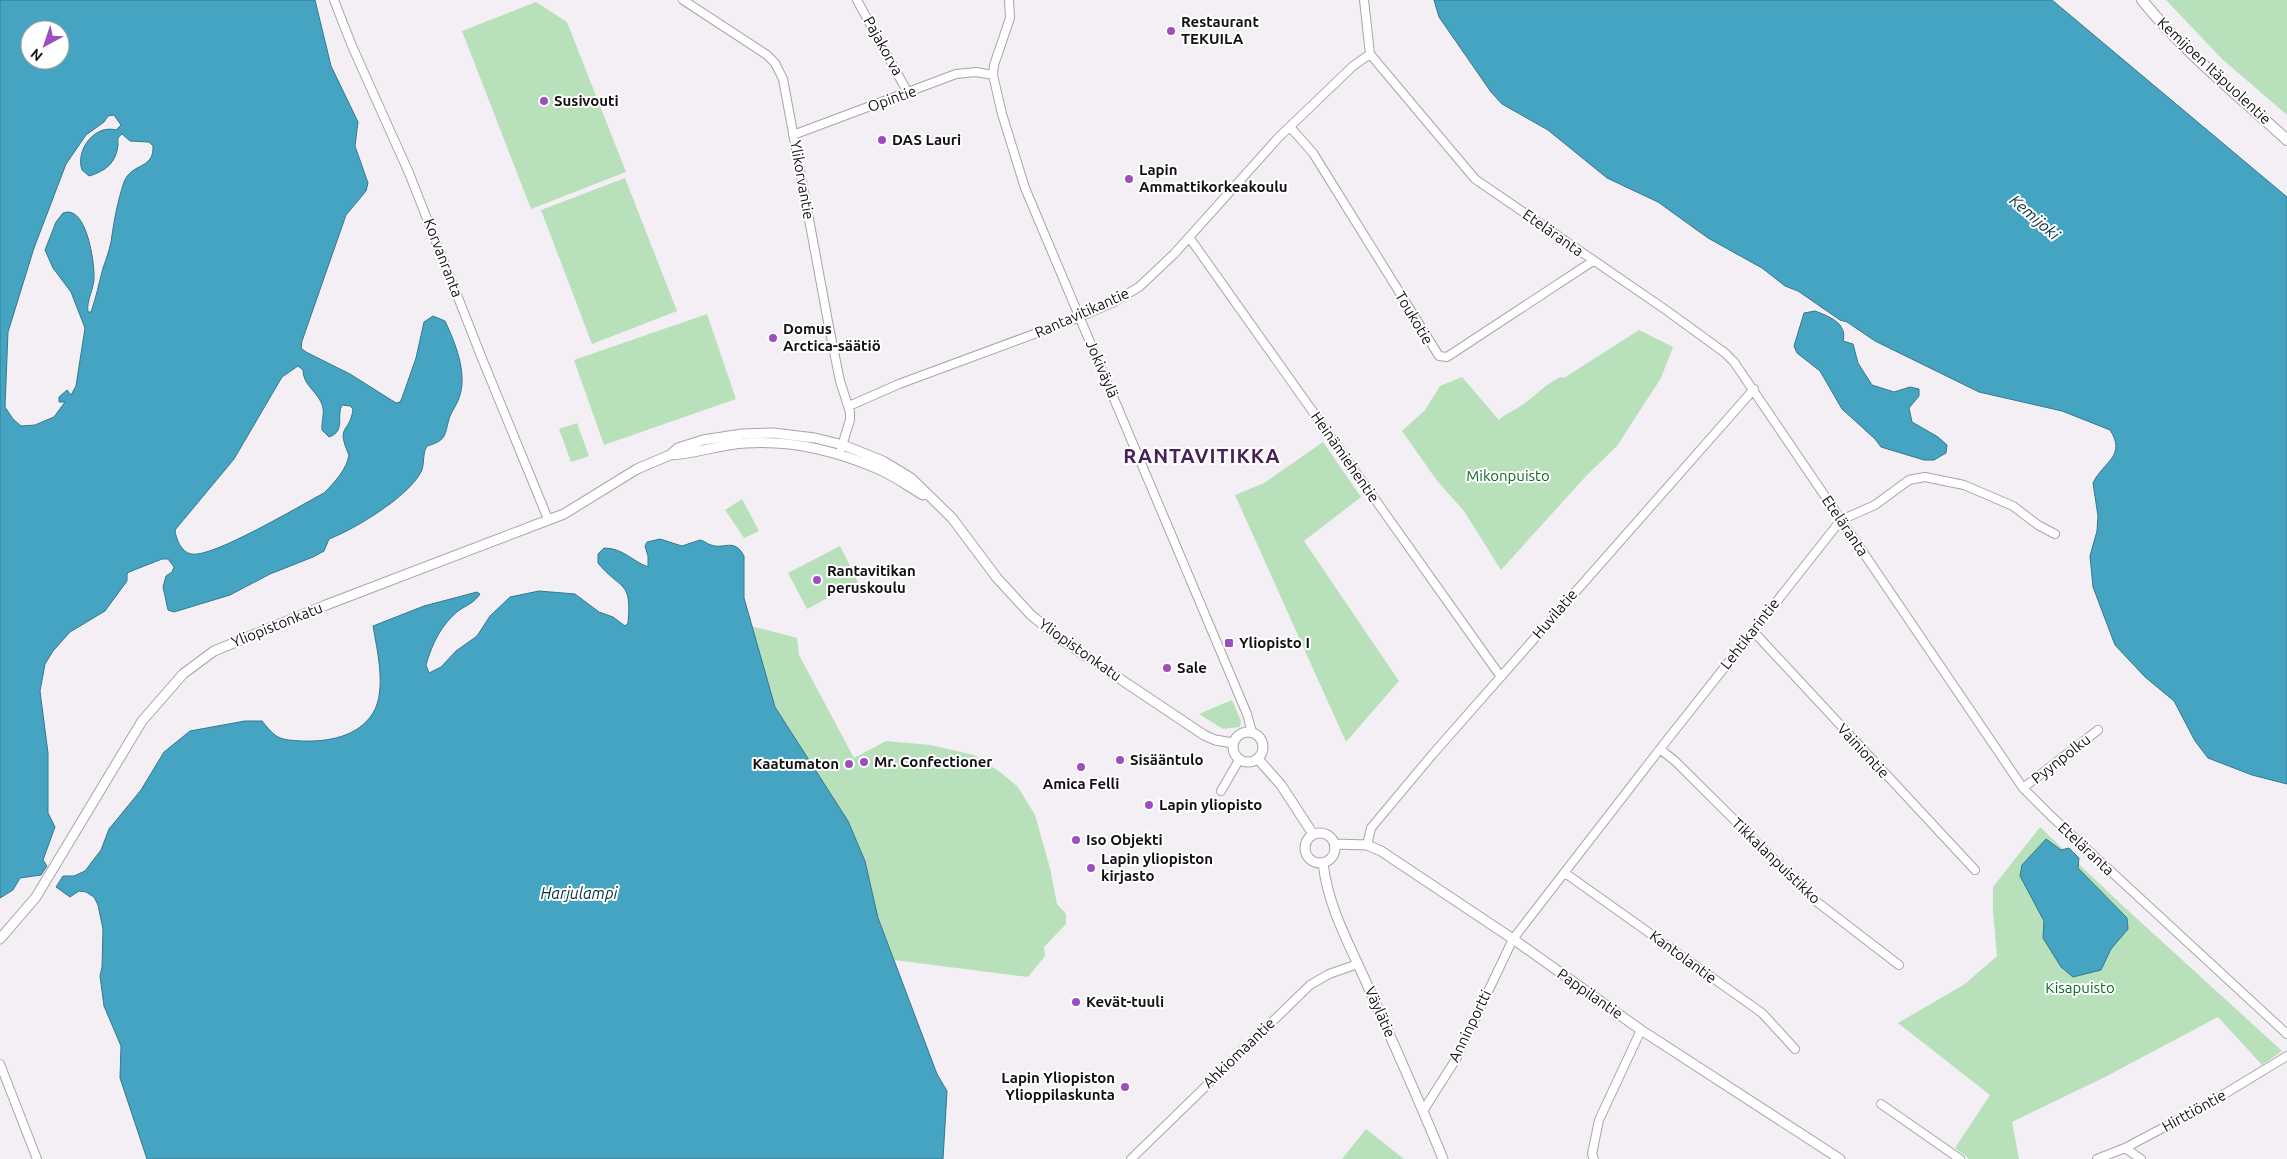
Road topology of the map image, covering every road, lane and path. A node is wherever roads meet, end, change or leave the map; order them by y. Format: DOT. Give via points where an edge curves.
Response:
graph roads {
  1 [pos="334,0"];
  2 [pos="683,0"];
  3 [pos="857,0"];
  4 [pos="1009,0"];
  5 [pos="1364,0"];
  6 [pos="2142,0"];
  7 [pos="1370,54"];
  8 [pos="993,75"];
  9 [pos="908,92"];
  10 [pos="1290,127"];
  11 [pos="793,135"];
  12 [pos="2287,140"];
  13 [pos="1189,237"];
  14 [pos="1593,261"];
  15 [pos="1080,317"];
  16 [pos="1754,388"];
  17 [pos="849,406"];
  18 [pos="843,445"];
  19 [pos="839,454"];
  20 [pos="670,455"];
  21 [pos="934,502"];
  22 [pos="548,519"];
  23 [pos="1841,520"];
  24 [pos="2055,534"];
  25 [pos="1753,631"];
  26 [pos="1501,677"];
  27 [pos="2098,730"];
  28 [pos="1252,732"];
  29 [pos="1233,743"];
  30 [pos="1660,749"];
  31 [pos="1258,759"];
  32 [pos="1239,760"];
  33 [pos="2023,788"];
  34 [pos="1220,791"];
  35 [pos="1313,834"];
  36 [pos="1335,844"];
  37 [pos="1367,845"];
  38 [pos="1323,863"];
  39 [pos="1975,870"];
  40 [pos="1566,873"];
  41 [pos="0,939"];
  42 [pos="1513,939"];
  43 [pos="1358,964"];
  44 [pos="1899,965"];
  45 [pos="1641,1030"];
  46 [pos="2287,1034"];
  47 [pos="1795,1049"];
  48 [pos="2287,1056"];
  49 [pos="0,1064"];
  50 [pos="1881,1104"];
  51 [pos="1424,1111"];
  52 [pos="2125,1148"];
  53 [pos="37,1159"];
  54 [pos="1131,1159"];
  55 [pos="1442,1159"];
  56 [pos="1594,1159"];
  57 [pos="1840,1159"];
  58 [pos="1960,1159"];
  59 [pos="2097,1159"];
  60 [pos="2141,1159"];
  1 -- 22 [label="street, Korvanranta" via="410,173"];
  2 -- 11 [label="street, Ylikorvantie" via="759,49 775,63 786,88"];
  3 -- 9 [label="street, Pajakorva"];
  4 -- 8 [label="street, Jokiväylä" via="1010,18"];
  5 -- 7 [label="street"];
  6 -- 12 [label="main road, Kemijoen Itäpuolentie" via="2220,79"];
  7 -- 10 [label="street, Rantavitikantie" via="1353,66"];
  7 -- 14 [label="street, Eteläranta" via="1475,178"];
  8 -- 9 [label="street, Opintie" via="964,73"];
  8 -- 15 [label="street, Jokiväylä" via="1025,188"];
  9 -- 11 [label="street, Opintie"];
  10 -- 13 [label="street, Rantavitikantie"];
  10 -- 14 [label="street, Toukotie" via="1313,153 1439,356 1447,357"];
  11 -- 17 [label="street, Ylikorvantie" via="832,345"];
  13 -- 15 [label="street, Rantavitikantie" via="1139,287"];
  13 -- 26 [label="street, Heinämiehentie"];
  14 -- 16 [label="street, Eteläranta" via="1725,353"];
  15 -- 17 [label="street, Rantavitikantie"];
  15 -- 28 [label="street, Jokiväylä"];
  16 -- 23 [label="street, Eteläranta"];
  16 -- 26 [label="street, Huvilatie"];
  17 -- 18 [label="street" via="850,420"];
  18 -- 19 [label="street"];
  18 -- 20 [label="street, Yliopistonkatu" via="773,432 703,440 678,448"];
  18 -- 21 [label="street, Yliopistonkatu" via="883,461 911,478"];
  19 -- 20 [label="street, Yliopistonkatu" via="771,442"];
  19 -- 21 [label="street, Yliopistonkatu" via="878,469"];
  20 -- 22 [label="street, Yliopistonkatu" via="637,469 582,504"];
  21 -- 29 [label="street, Yliopistonkatu" via="962,530 1015,599 1046,628 1204,735"];
  22 -- 41 [label="street, Yliopistonkatu" via="242,638 200,660 183,674 142,721 36,897"];
  23 -- 24 [label="street, Lehtikarintie" via="1875,505 1909,480 1925,477 1964,484 2012,506"];
  23 -- 25 [label="street, Lehtikarintie"];
  23 -- 33 [label="street, Eteläranta"];
  25 -- 30 [label="street, Lehtikarintie"];
  25 -- 39 [label="street, Vainiontie"];
  26 -- 37 [label="street, Huvilatie" via="1371,828"];
  27 -- 33 [label="street, Pyynpolku"];
  28 -- 29 [label="street" via="1242,733"];
  28 -- 31 [label="street" via="1263,741 1263,751"];
  29 -- 32 [label="street"];
  30 -- 40 [label="street, Lehtikarintie"];
  30 -- 44 [label="street, Tikkalanpuistikko" via="1817,902"];
  31 -- 32 [label="street" via="1248,763"];
  31 -- 35 [label="street" via="1281,785"];
  32 -- 34 [label="street"];
  33 -- 46 [label="street, Eteläranta"];
  35 -- 36 [label="street" via="1324,833"];
  35 -- 38 [label="street" via="1305,846 1306,855 1314,862"];
  36 -- 37 [label="street, Pappilantie"];
  36 -- 38 [label="street" via="1332,858"];
  37 -- 42 [label="street, Pappilantie" via="1381,851"];
  38 -- 43 [label="street, Väylätie" via="1327,888"];
  40 -- 42 [label="street, Lehtikarintie"];
  40 -- 47 [label="street, Kantolantie" via="1762,1014"];
  42 -- 45 [label="street, Pappilantie"];
  42 -- 51 [label="street, Anninportti" via="1456,1059"];
  43 -- 51 [label="street, Väylätie"];
  43 -- 54 [label="street, Ahkiomaantie" via="1310,985"];
  45 -- 56 [label="street" via="1599,1120 1592,1154"];
  45 -- 57 [label="street, Pappilantie"];
  48 -- 52 [label="street, Hirttiöntie" via="2208,1104"];
  49 -- 53 [label="street"];
  50 -- 58 [label="street"];
  51 -- 55 [label="street, Väylätie"];
  52 -- 59 [label="street, Hirttiöntie"];
  52 -- 60 [label="street"];
}
